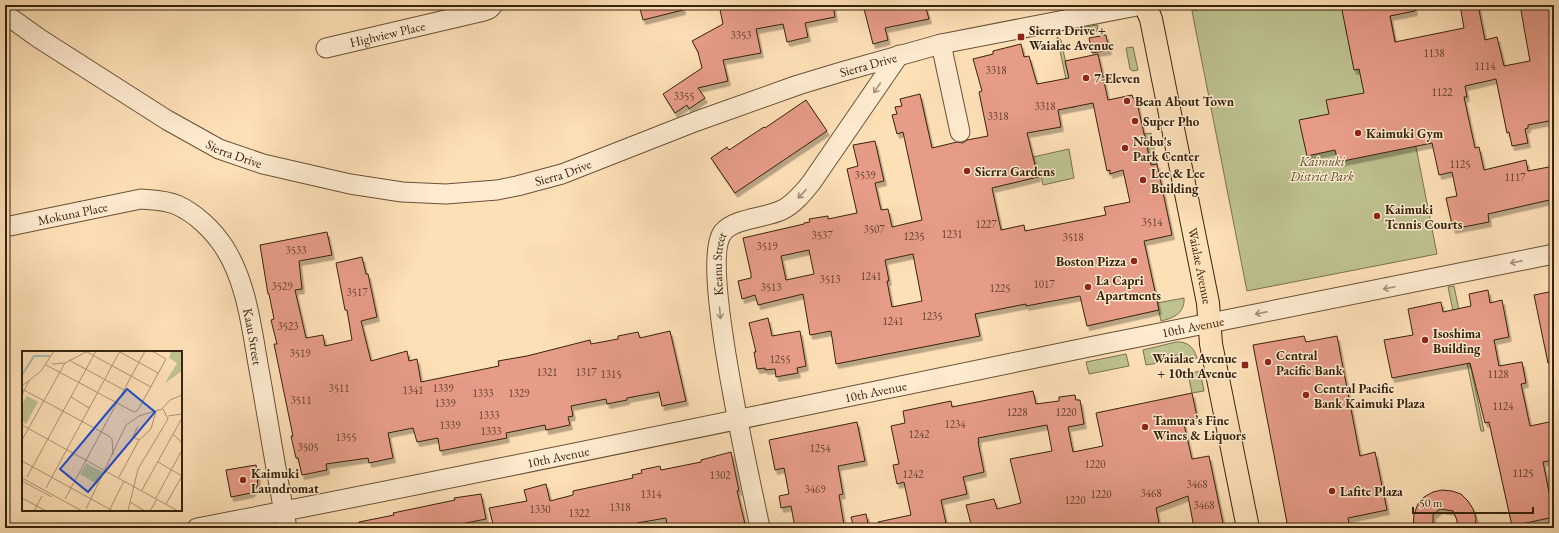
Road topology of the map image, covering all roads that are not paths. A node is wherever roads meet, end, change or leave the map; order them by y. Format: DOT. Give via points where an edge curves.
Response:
graph roads {
  1 [pos="493,5"];
  2 [pos="1144,5"];
  3 [pos="5,14"];
  4 [pos="941,44"];
  5 [pos="326,48"];
  6 [pos="899,55"];
  7 [pos="960,132"];
  8 [pos="141,199"];
  9 [pos="5,227"];
  10 [pos="1554,254"];
  11 [pos="1210,323"];
  12 [pos="738,420"];
  13 [pos="285,520"];
  14 [pos="197,528"];
  15 [pos="760,528"];
  16 [pos="1248,528"];
  1 -- 5 [label="street, Highview Place" via="484,11"];
  2 -- 4 [label="street, Sierra Drive"];
  2 -- 11 [label="main road, Waialae Avenue" via="1150,19 1208,302"];
  3 -- 6 [label="street, Sierra Drive" via="167,120 219,149 263,164 350,184 425,194 497,190 562,174 759,99"];
  4 -- 6 [label="street, Sierra Drive"];
  4 -- 7 [label="street"];
  6 -- 12 [label="street, Keanu Street, one-way" via="802,194 781,210 734,224 720,237 717,262 720,311 724,348"];
  8 -- 9 [label="street, Mokuna Place"];
  8 -- 13 [label="street, Kaau Street" via="176,204 194,216 224,246 235,268 250,321"];
  10 -- 11 [label="street, 10th Avenue, one-way"];
  11 -- 12 [label="street, 10th Avenue"];
  11 -- 16 [label="main road, Waialae Avenue" via="1211,344"];
  12 -- 13 [label="street, 10th Avenue"];
  12 -- 15 [label="street, Keanu Street"];
  13 -- 14 [label="street, 10th Avenue"];
}
